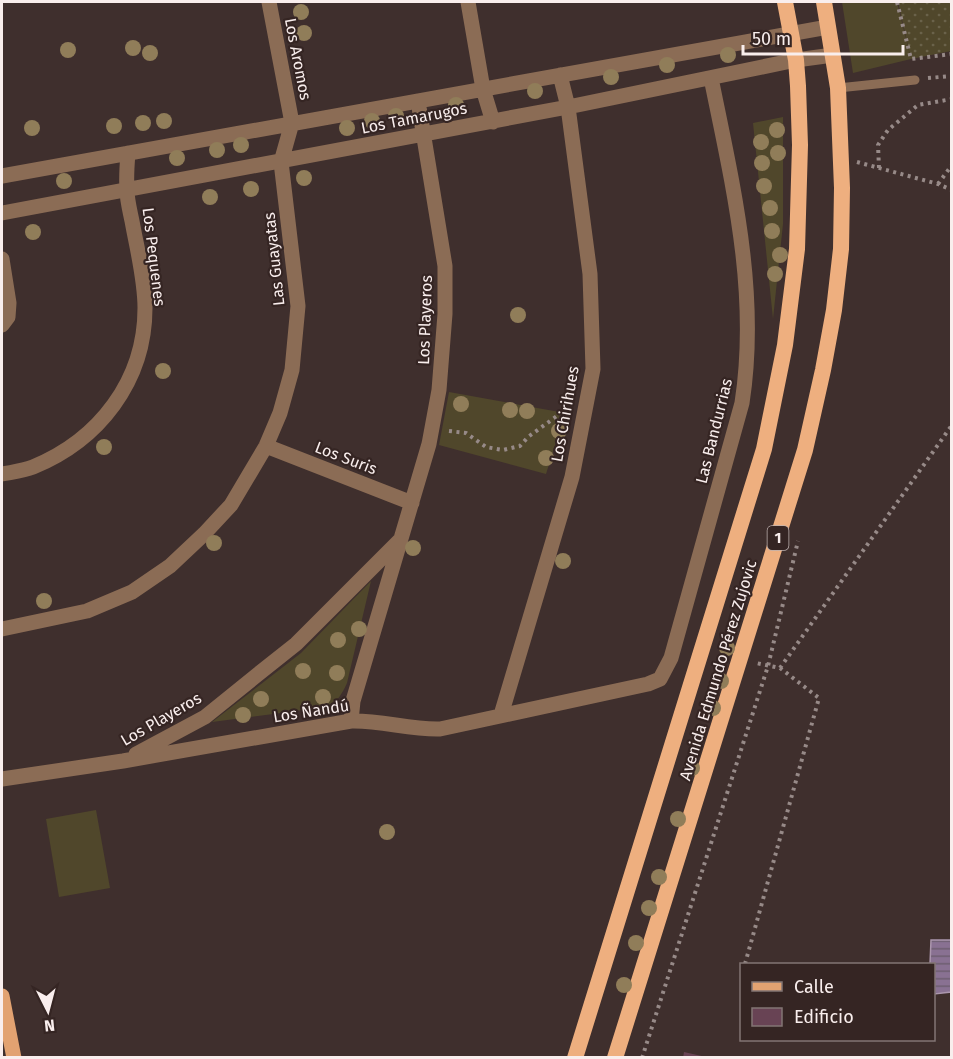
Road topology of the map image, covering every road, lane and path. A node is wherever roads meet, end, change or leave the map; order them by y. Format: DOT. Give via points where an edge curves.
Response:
graph roads {
  1 [pos="269,2"];
  2 [pos="468,2"];
  3 [pos="785,2"];
  4 [pos="824,2"];
  5 [pos="897,2"];
  6 [pos="828,27"];
  7 [pos="791,33"];
  8 [pos="951,54"];
  9 [pos="833,55"];
  10 [pos="796,60"];
  11 [pos="560,75"];
  12 [pos="951,76"];
  13 [pos="711,78"];
  14 [pos="915,80"];
  15 [pos="838,88"];
  16 [pos="483,89"];
  17 [pos="951,99"];
  18 [pos="418,100"];
  19 [pos="568,107"];
  20 [pos="494,122"];
  21 [pos="292,123"];
  22 [pos="423,135"];
  23 [pos="128,153"];
  24 [pos="280,162"];
  25 [pos="857,162"];
  26 [pos="951,165"];
  27 [pos="879,168"];
  28 [pos="2,176"];
  29 [pos="938,184"];
  30 [pos="951,190"];
  31 [pos="127,191"];
  32 [pos="2,213"];
  33 [pos="2,259"];
  34 [pos="2,325"];
  35 [pos="951,425"];
  36 [pos="581,428"];
  37 [pos="432,429"];
  38 [pos="266,446"];
  39 [pos="2,474"];
  40 [pos="412,503"];
  41 [pos="403,538"];
  42 [pos="2,630"];
  43 [pos="660,680"];
  44 [pos="501,715"];
  45 [pos="351,721"];
  46 [pos="123,761"];
  47 [pos="2,779"];
  48 [pos="745,963"];
  49 [pos="2,996"];
  50 [pos="14,1058"];
  51 [pos="575,1058"];
  52 [pos="615,1058"];
  1 -- 21 [label="street, Los Aromos"];
  2 -- 16 [label="street"];
  3 -- 7 [label="highway, Avenida Edmundo Pérez Zujovic"];
  4 -- 6 [label="highway, Avenida Edmundo Pérez Zujovic / 1"];
  5 -- 8 [label="path" via="911,59"];
  6 -- 7 [label="street, Los Tamarugos"];
  6 -- 9 [label="highway, Avenida Edmundo Pérez Zujovic / 1"];
  7 -- 10 [label="highway, Avenida Edmundo Pérez Zujovic"];
  7 -- 11 [label="street, Los Tamarugos"];
  9 -- 10 [label="street, Los Tamarugos"];
  9 -- 15 [label="highway, Avenida Edmundo Pérez Zujovic / 1"];
  10 -- 13 [label="street, Los Tamarugos"];
  10 -- 51 [label="highway, Avenida Edmundo Pérez Zujovic" via="800,146 797,249 786,335 764,449"];
  11 -- 16 [label="street, Los Tamarugos"];
  11 -- 19 [label="street, Los Chirihues"];
  12 -- 14 [label="path"];
  13 -- 19 [label="street, Los Tamarugos"];
  13 -- 43 [label="street, Las Bandurrias" via="743,252 748,299 747,372 742,403 674,646"];
  14 -- 15 [label="lane"];
  15 -- 52 [label="highway, Avenida Edmundo Pérez Zujovic / 1" via="841,249 834,310 813,416"];
  16 -- 18 [label="street, Los Tamarugos"];
  16 -- 20 [label="street"];
  17 -- 27 [label="path" via="918,105 888,130 878,146"];
  18 -- 21 [label="street, Los Tamarugos"];
  18 -- 22 [label="street, Los Playeros"];
  19 -- 20 [label="street, Los Tamarugos"];
  19 -- 36 [label="street, Los Chirihues" via="593,320 593,369"];
  20 -- 22 [label="street, Los Tamarugos"];
  21 -- 23 [label="street, Los Tamarugos"];
  21 -- 24 [label="street, Las Guayatas"];
  22 -- 24 [label="street, Los Tamarugos"];
  22 -- 37 [label="street, Los Playeros" via="445,266 440,390"];
  23 -- 28 [label="street, Los Tamarugos"];
  23 -- 31 [label="street, Los Pequenes"];
  24 -- 31 [label="street, Los Tamarugos"];
  24 -- 38 [label="street, Las Guayatas" via="298,306 292,370"];
  25 -- 27 [label="path"];
  26 -- 29 [label="path"];
  27 -- 29 [label="path"];
  29 -- 30 [label="path"];
  31 -- 32 [label="street, Los Tamarugos"];
  31 -- 39 [label="street, Los Pequenes" via="145,308 131,376 113,409 85,437 31,468"];
  33 -- 34 [label="street" via="9,303 8,317"];
  35 -- 48 [label="path" via="780,668 819,698"];
  36 -- 37 [label="path" via="556,416 520,446 503,450 486,447 466,433"];
  36 -- 44 [label="street, Los Chirihues" via="572,477"];
  37 -- 40 [label="street, Los Playeros"];
  38 -- 40 [label="street, Los Suris"];
  38 -- 42 [label="street, Las Guayatas" via="231,505 170,566 132,592 87,611"];
  40 -- 41 [label="street, Los Playeros"];
  41 -- 45 [label="street, Los Playeros" via="353,701"];
  41 -- 46 [label="street, Los Playeros" via="296,644 205,717"];
  43 -- 44 [label="street, Los Ñandú"];
  44 -- 45 [label="street, Los Ñandú" via="440,729"];
  45 -- 46 [label="street, Los Ñandú"];
  46 -- 47 [label="street, Los Ñandú"];
  49 -- 50 [label="main road"];
}
